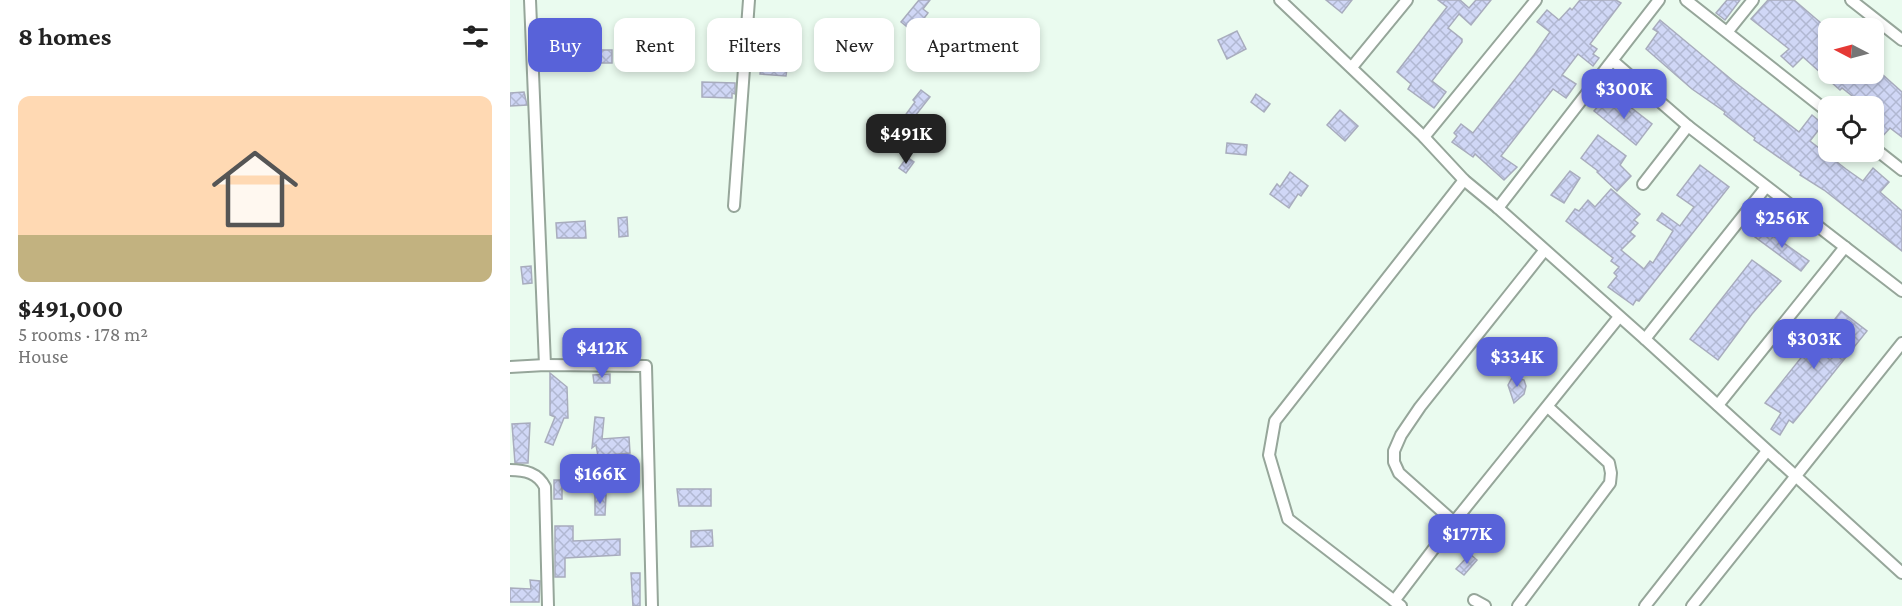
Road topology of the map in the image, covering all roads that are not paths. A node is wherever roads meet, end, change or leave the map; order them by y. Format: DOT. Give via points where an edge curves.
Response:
graph roads {
  1 [pos="530,0"];
  2 [pos="749,0"];
  3 [pos="1280,0"];
  4 [pos="1407,0"];
  5 [pos="1659,0"];
  6 [pos="1686,0"];
  7 [pos="1753,0"];
  8 [pos="1851,0"];
  9 [pos="1533,1"];
  10 [pos="1728,31"];
  11 [pos="1902,40"];
  12 [pos="1613,61"];
  13 [pos="1352,67"];
  14 [pos="1818,104"];
  15 [pos="1688,126"];
  16 [pos="1424,137"];
  17 [pos="1884,156"];
  18 [pos="1902,170"];
  19 [pos="1464,180"];
  20 [pos="1643,184"];
  21 [pos="1766,187"];
  22 [pos="734,206"];
  23 [pos="1498,208"];
  24 [pos="1845,247"];
  25 [pos="1544,251"];
  26 [pos="1902,291"];
  27 [pos="1620,317"];
  28 [pos="1645,339"];
  29 [pos="1902,343"];
  30 [pos="545,365"];
  31 [pos="510,367"];
  32 [pos="1718,405"];
  33 [pos="1548,406"];
  34 [pos="1767,450"];
  35 [pos="510,470"];
  36 [pos="1796,476"];
  37 [pos="1454,522"];
  38 [pos="1902,573"];
  39 [pos="1474,600"];
  40 [pos="1398,603"];
  41 [pos="548,606"];
  42 [pos="652,606"];
  43 [pos="1485,606"];
  44 [pos="1518,606"];
  45 [pos="1645,606"];
  46 [pos="1692,606"];
  1 -- 30 [label="street"];
  2 -- 22 [label="street"];
  3 -- 13 [label="street"];
  4 -- 13 [label="street"];
  5 -- 12 [label="street"];
  6 -- 10 [label="street"];
  7 -- 10 [label="street"];
  8 -- 11 [label="street"];
  9 -- 16 [label="street"];
  10 -- 14 [label="street"];
  12 -- 15 [label="street"];
  12 -- 23 [label="street"];
  13 -- 16 [label="street"];
  15 -- 20 [label="street"];
  15 -- 21 [label="street"];
  16 -- 19 [label="street"];
  17 -- 18 [label="street"];
  19 -- 23 [label="street"];
  19 -- 40 [label="street" via="1275,421 1269,455 1288,519"];
  21 -- 24 [label="street"];
  21 -- 28 [label="street"];
  23 -- 25 [label="street"];
  24 -- 26 [label="street"];
  24 -- 32 [label="street"];
  25 -- 27 [label="street"];
  25 -- 37 [label="street" via="1420,407 1394,451 1399,473"];
  27 -- 28 [label="street"];
  27 -- 33 [label="street"];
  28 -- 32 [label="street"];
  29 -- 36 [label="street"];
  30 -- 31 [label="street"];
  30 -- 42 [label="street" via="646,366"];
  32 -- 34 [label="street"];
  33 -- 37 [label="street"];
  33 -- 44 [label="street" via="1609,462 1610,483"];
  34 -- 36 [label="street"];
  34 -- 45 [label="street"];
  35 -- 41 [label="street" via="537,476 545,487"];
  36 -- 38 [label="street"];
  36 -- 46 [label="street"];
  37 -- 40 [label="street"];
  39 -- 43 [label="street"];
}
